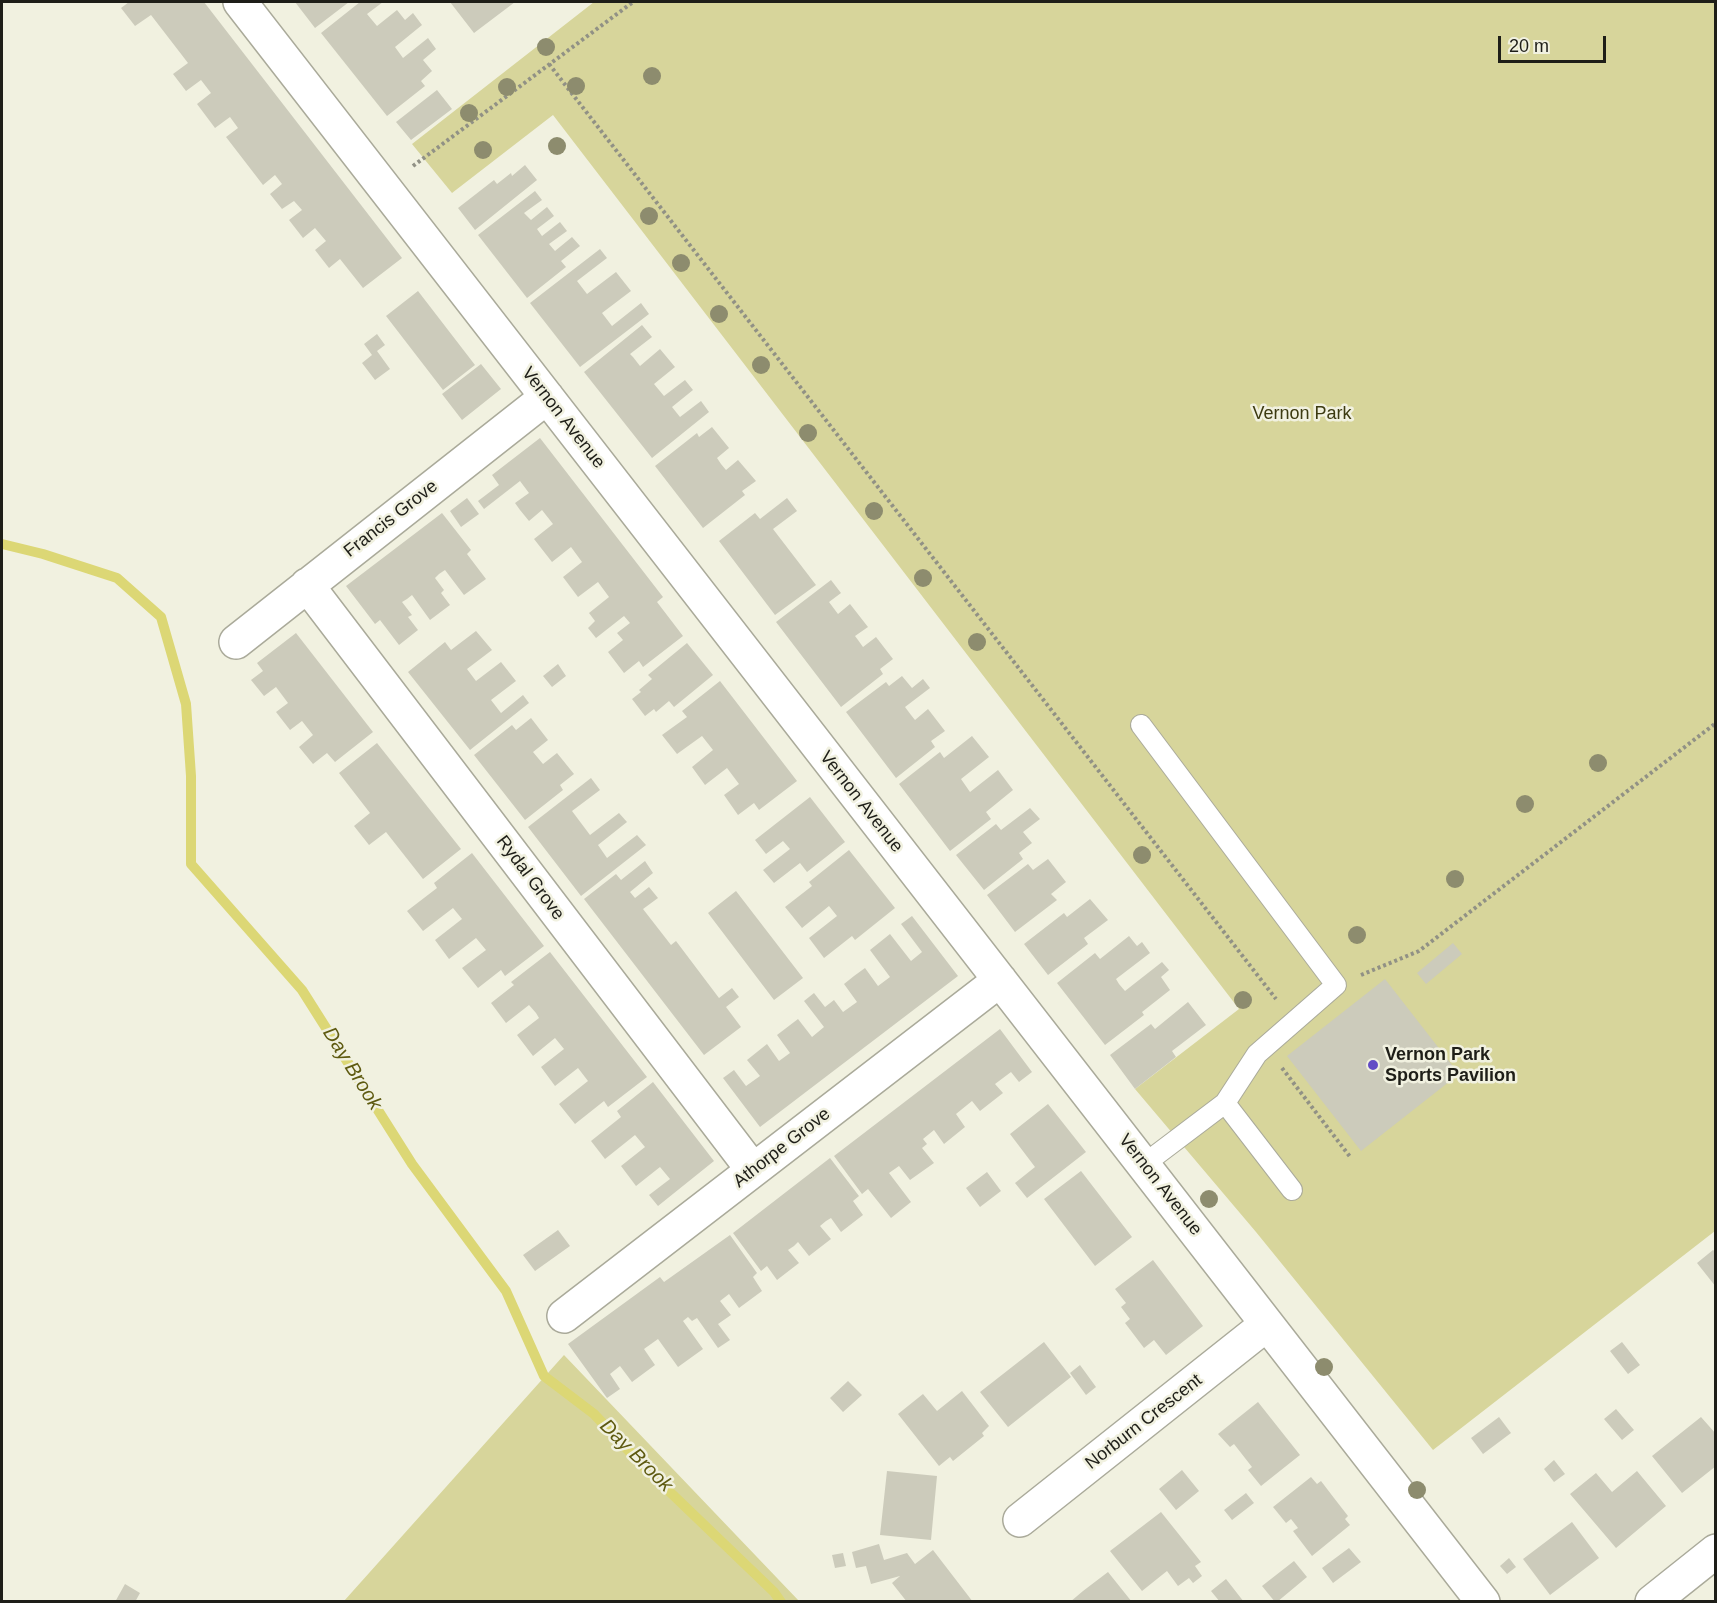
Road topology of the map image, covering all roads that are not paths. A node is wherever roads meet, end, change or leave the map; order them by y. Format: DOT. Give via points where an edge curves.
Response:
graph roads {
  1 [pos="240,2"];
  2 [pos="547,397"];
  3 [pos="307,585"];
  4 [pos="236,642"];
  5 [pos="1141,725"];
  6 [pos="1000,980"];
  7 [pos="1224,1103"];
  8 [pos="1143,1165"];
  9 [pos="753,1170"];
  10 [pos="1292,1190"];
  11 [pos="564,1316"];
  12 [pos="1268,1324"];
  13 [pos="1020,1520"];
  14 [pos="1716,1551"];
  15 [pos="1483,1602"];
  16 [pos="1652,1602"];
  1 -- 2 [label="street, Vernon Avenue"];
  2 -- 3 [label="street, Francis Grove"];
  2 -- 6 [label="street, Vernon Avenue"];
  3 -- 4 [label="street, Francis Grove"];
  3 -- 9 [label="street, Rydal Grove"];
  5 -- 7 [label="lane" via="1336,985 1257,1054"];
  6 -- 8 [label="street, Vernon Avenue"];
  6 -- 9 [label="street, Athorpe Grove"];
  7 -- 8 [label="lane"];
  7 -- 10 [label="lane"];
  8 -- 12 [label="street, Vernon Avenue"];
  9 -- 11 [label="street, Athorpe Grove"];
  12 -- 13 [label="street, Norburn Crescent"];
  12 -- 15 [label="street, Vernon Avenue"];
  14 -- 16 [label="street"];
}
